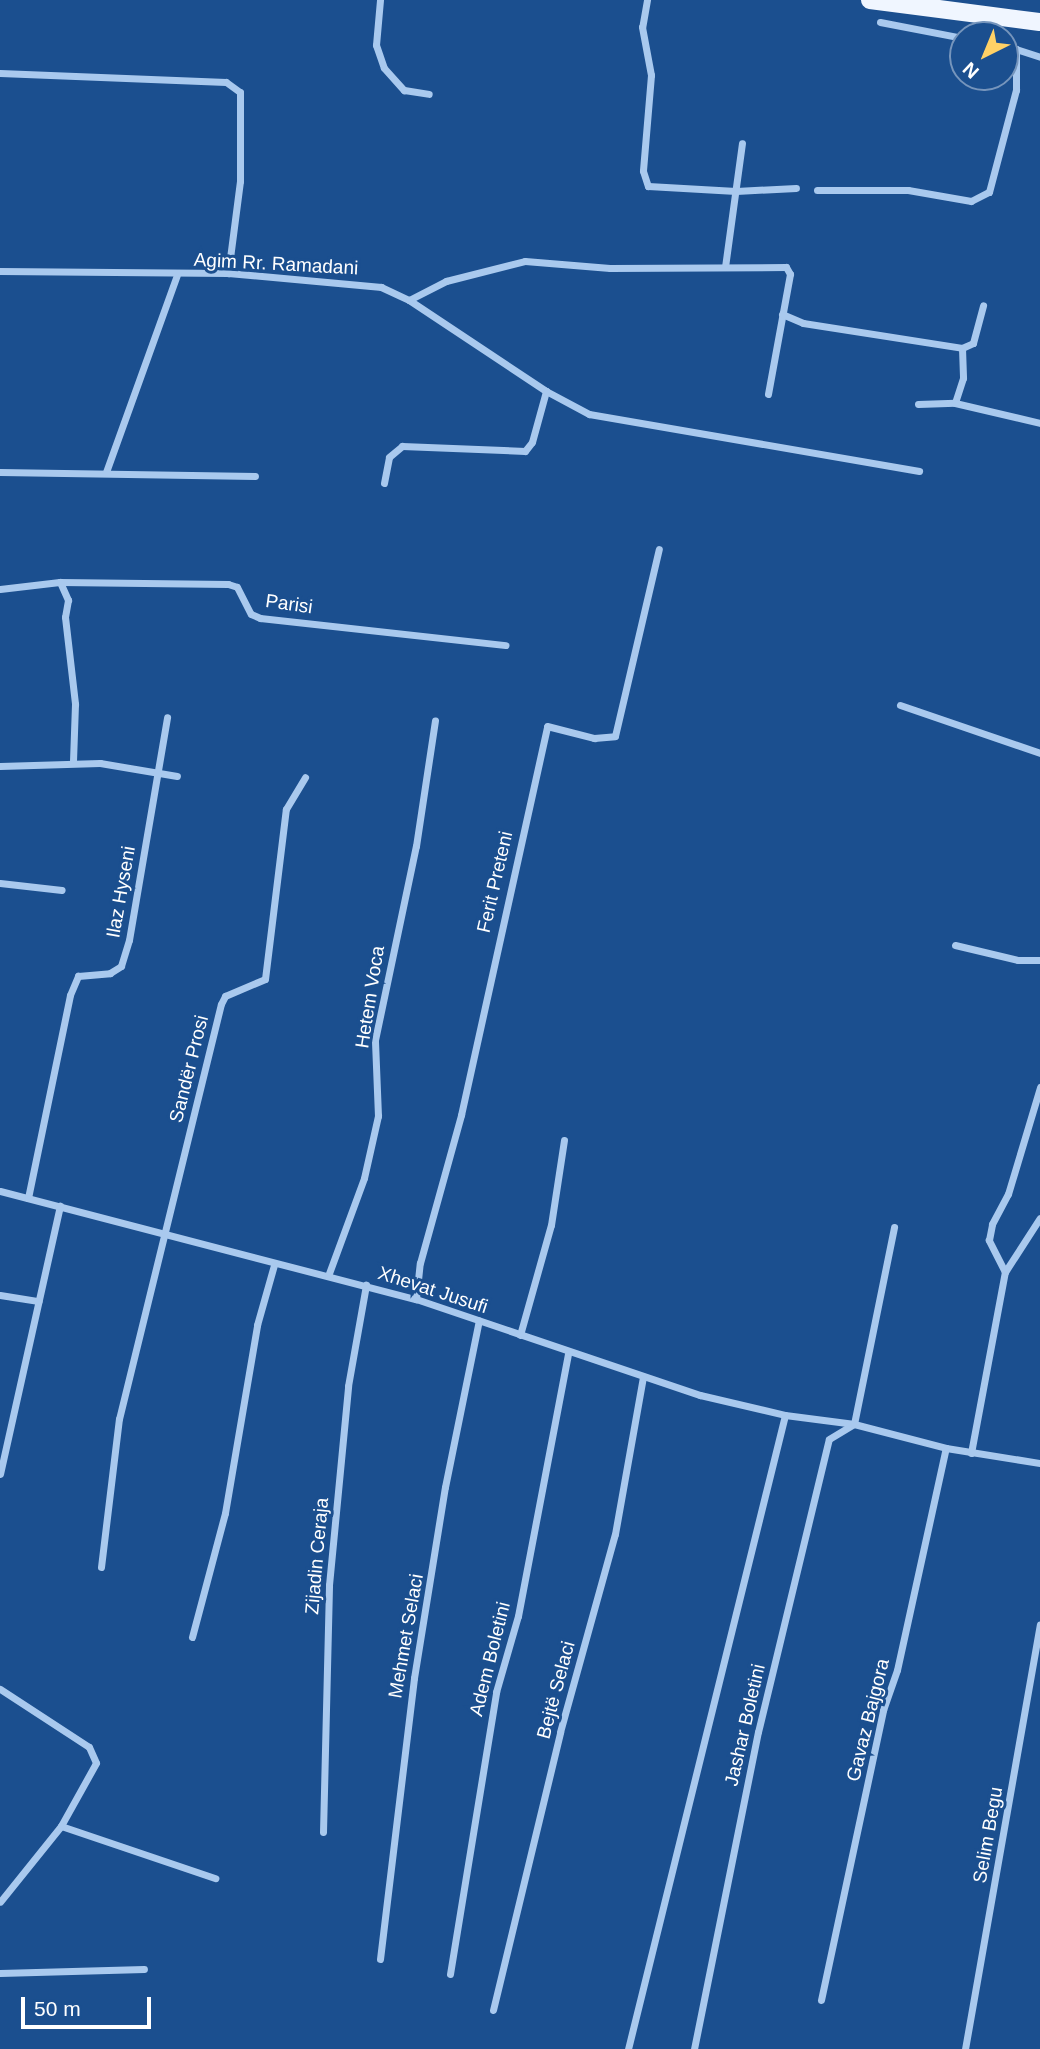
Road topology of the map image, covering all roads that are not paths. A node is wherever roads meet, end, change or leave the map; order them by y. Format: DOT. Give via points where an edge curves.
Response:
graph roads {
  1 [pos="380,0"];
  2 [pos="648,0"];
  3 [pos="870,0"];
  4 [pos="880,22"];
  5 [pos="1040,22"];
  6 [pos="949,35"];
  7 [pos="1019,50"];
  8 [pos="1040,57"];
  9 [pos="0,74"];
  10 [pos="1016,91"];
  11 [pos="429,94"];
  12 [pos="741,143"];
  13 [pos="796,188"];
  14 [pos="817,190"];
  15 [pos="736,191"];
  16 [pos="725,267"];
  17 [pos="0,271"];
  18 [pos="228,273"];
  19 [pos="177,275"];
  20 [pos="409,299"];
  21 [pos="983,305"];
  22 [pos="782,314"];
  23 [pos="962,348"];
  24 [pos="546,391"];
  25 [pos="768,394"];
  26 [pos="955,403"];
  27 [pos="918,404"];
  28 [pos="1040,423"];
  29 [pos="919,471"];
  30 [pos="0,472"];
  31 [pos="106,472"];
  32 [pos="255,476"];
  33 [pos="384,483"];
  34 [pos="659,549"];
  35 [pos="60,582"];
  36 [pos="0,589"];
  37 [pos="506,645"];
  38 [pos="900,705"];
  39 [pos="167,717"];
  40 [pos="435,720"];
  41 [pos="1040,753"];
  42 [pos="73,762"];
  43 [pos="0,766"];
  44 [pos="157,774"];
  45 [pos="177,776"];
  46 [pos="305,778"];
  47 [pos="0,883"];
  48 [pos="62,890"];
  49 [pos="955,945"];
  50 [pos="1040,960"];
  51 [pos="1040,1087"];
  52 [pos="564,1140"];
  53 [pos="0,1191"];
  54 [pos="29,1199"];
  55 [pos="60,1206"];
  56 [pos="1040,1218"];
  57 [pos="894,1227"];
  58 [pos="164,1231"];
  59 [pos="274,1265"];
  60 [pos="1005,1272"];
  61 [pos="328,1276"];
  62 [pos="366,1285"];
  63 [pos="0,1295"];
  64 [pos="416,1299"];
  65 [pos="39,1301"];
  66 [pos="479,1320"];
  67 [pos="520,1335"];
  68 [pos="568,1353"];
  69 [pos="643,1377"];
  70 [pos="785,1415"];
  71 [pos="854,1423"];
  72 [pos="946,1448"];
  73 [pos="971,1453"];
  74 [pos="1040,1463"];
  75 [pos="0,1474"];
  76 [pos="101,1567"];
  77 [pos="1040,1625"];
  78 [pos="192,1637"];
  79 [pos="0,1689"];
  80 [pos="61,1826"];
  81 [pos="323,1832"];
  82 [pos="215,1878"];
  83 [pos="0,1902"];
  84 [pos="380,1959"];
  85 [pos="144,1969"];
  86 [pos="0,1973"];
  87 [pos="450,1974"];
  88 [pos="821,2000"];
  89 [pos="494,2010"];
  90 [pos="628,2049"];
  91 [pos="694,2049"];
  92 [pos="965,2049"];
  1 -- 11 [label="street" via="376,45 383,68 404,90"];
  2 -- 15 [label="street" via="642,27 651,75 643,171 648,186"];
  3 -- 5 [label="main road"];
  4 -- 6 [label="street"];
  7 -- 8 [label="street"];
  9 -- 18 [label="street" via="226,82 240,92 240,181"];
  10 -- 14 [label="street" via="989,192 971,201 908,190"];
  12 -- 15 [label="street"];
  13 -- 15 [label="street"];
  15 -- 16 [label="street"];
  16 -- 20 [label="street" via="610,268 525,261 446,281"];
  16 -- 22 [label="street" via="786,267 790,274"];
  17 -- 19 [label="street, Agim Rr. Ramadani"];
  18 -- 19 [label="street, Agim Rr. Ramadani"];
  18 -- 20 [label="street, Agim Rr. Ramadani" via="362,283"];
  19 -- 31 [label="street"];
  20 -- 24 [label="street, Agim Rr. Ramadani"];
  21 -- 23 [label="street" via="976,337"];
  22 -- 23 [label="street" via="803,323"];
  22 -- 25 [label="street"];
  23 -- 26 [label="street" via="963,377"];
  24 -- 29 [label="street, Agim Rr. Ramadani" via="589,414"];
  24 -- 33 [label="street" via="525,452 402,446 389,457"];
  26 -- 27 [label="street"];
  26 -- 28 [label="street"];
  30 -- 31 [label="street"];
  31 -- 32 [label="street" via="147,477"];
  34 -- 64 [label="street, Ferit Preteni" via="615,736 594,738 547,726 461,1115 420,1263"];
  35 -- 36 [label="street, Parisi"];
  35 -- 37 [label="street, Parisi" via="228,584 237,587 251,614 260,618"];
  35 -- 42 [label="street" via="68,600 65,617 75,704"];
  38 -- 41 [label="street"];
  39 -- 44 [label="street, Ilaz Hyseni"];
  40 -- 61 [label="street, Hetem Voca" via="416,846 376,1040 378,1116 364,1178"];
  42 -- 43 [label="street"];
  42 -- 44 [label="street"];
  44 -- 45 [label="street"];
  44 -- 54 [label="street, Ilaz Hyseni" via="130,940 121,966 110,973 85,972 70,995"];
  46 -- 58 [label="street, Sandër Prosi" via="286,809 265,979 225,996 221,1004 179,1187"];
  47 -- 48 [label="street"];
  49 -- 50 [label="street" via="1018,960"];
  51 -- 60 [label="street" via="1008,1194 991,1232 993,1255"];
  52 -- 67 [label="street" via="551,1225"];
  53 -- 54 [label="street, Xhevat Jusufi"];
  54 -- 55 [label="street, Xhevat Jusufi"];
  55 -- 58 [label="street, Xhevat Jusufi"];
  55 -- 65 [label="street"];
  56 -- 60 [label="street"];
  57 -- 71 [label="street"];
  58 -- 59 [label="street, Xhevat Jusufi"];
  58 -- 76 [label="street" via="119,1419"];
  59 -- 61 [label="street, Xhevat Jusufi"];
  59 -- 78 [label="street" via="257,1325 225,1513"];
  60 -- 73 [label="street"];
  61 -- 62 [label="street, Xhevat Jusufi"];
  62 -- 64 [label="street, Xhevat Jusufi"];
  62 -- 81 [label="street, Zijadin Ceraja" via="348,1386 329,1586"];
  63 -- 65 [label="street"];
  64 -- 66 [label="street, Xhevat Jusufi"];
  65 -- 75 [label="street"];
  66 -- 67 [label="street, Xhevat Jusufi"];
  66 -- 84 [label="street, Mehmet Selaci" via="445,1487 414,1678"];
  67 -- 68 [label="street, Xhevat Jusufi"];
  68 -- 69 [label="street, Xhevat Jusufi"];
  68 -- 87 [label="street, Adem Boletini" via="518,1616 496,1692"];
  69 -- 70 [label="street, Xhevat Jusufi"];
  69 -- 89 [label="street, Bejtë Selaci" via="615,1534 560,1732"];
  70 -- 71 [label="street, Xhevat Jusufi"];
  70 -- 90 [label="street"];
  71 -- 72 [label="street, Xhevat Jusufi"];
  71 -- 91 [label="street, Jashar Boletini" via="829,1439 758,1732"];
  72 -- 73 [label="street, Xhevat Jusufi"];
  72 -- 88 [label="street, Gavaz Bajgora" via="900,1658 883,1710"];
  73 -- 74 [label="street, Xhevat Jusufi"];
  77 -- 92 [label="street, Selim Begu"];
  79 -- 80 [label="street" via="94,1752 93,1776"];
  80 -- 82 [label="street"];
  80 -- 83 [label="street"];
  85 -- 86 [label="street"];
}
